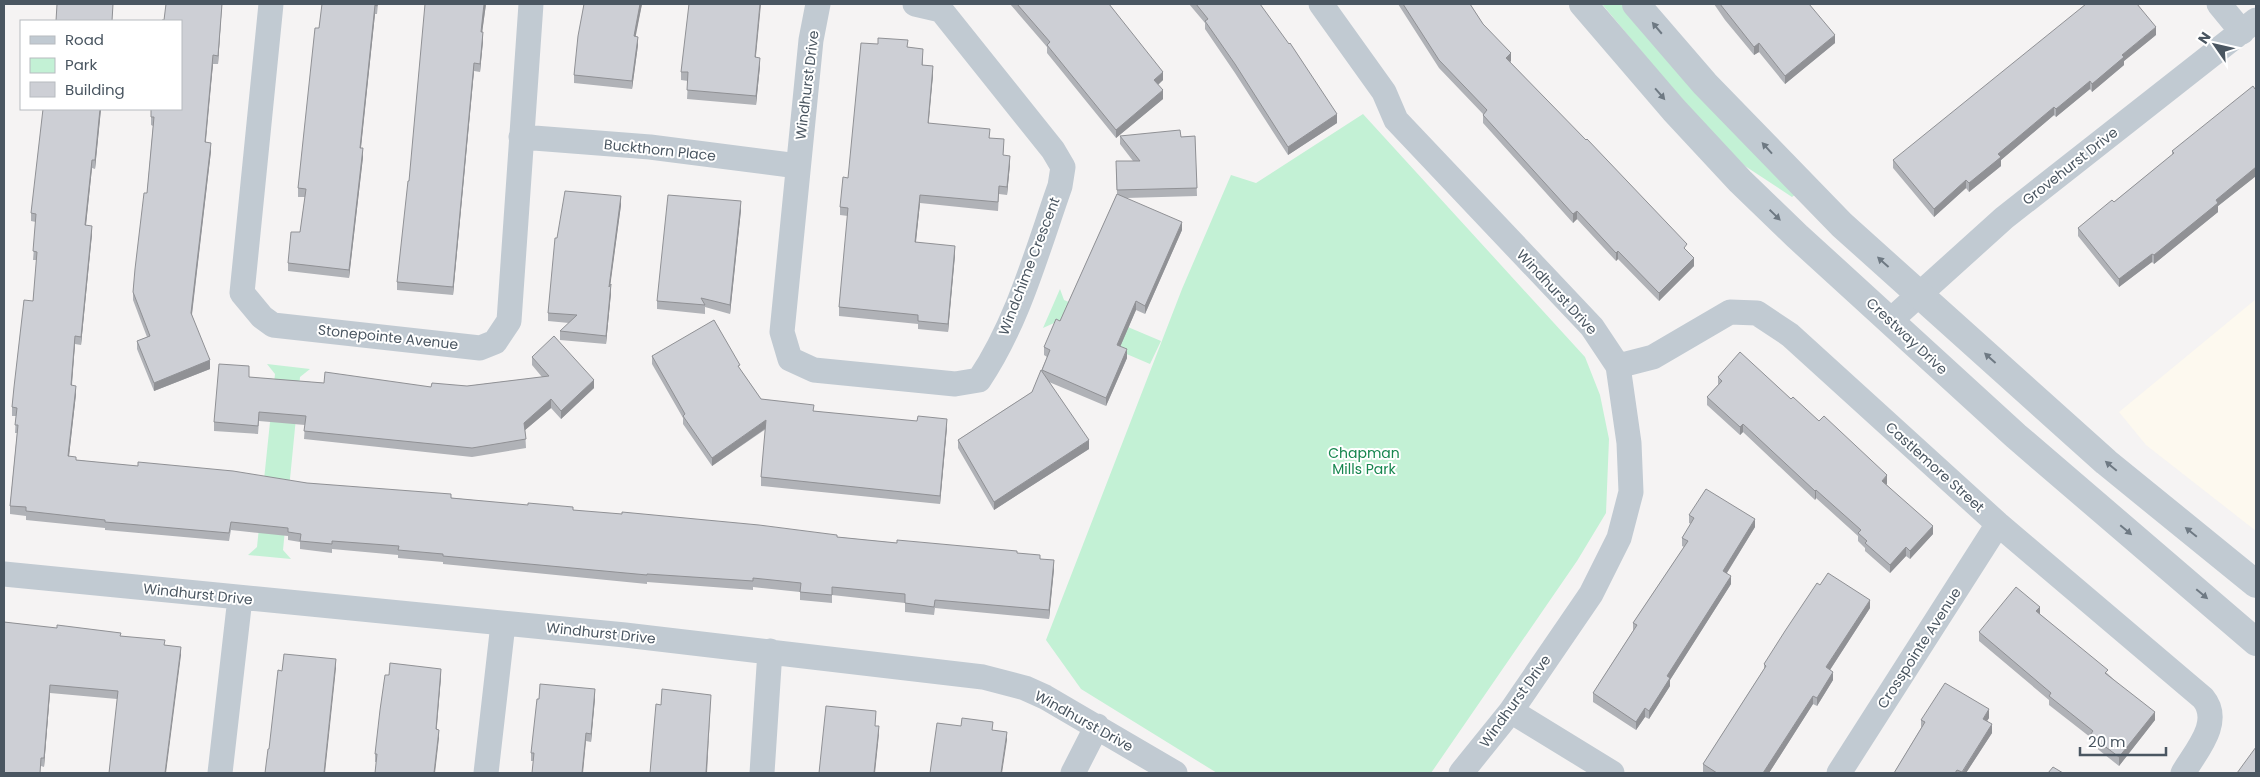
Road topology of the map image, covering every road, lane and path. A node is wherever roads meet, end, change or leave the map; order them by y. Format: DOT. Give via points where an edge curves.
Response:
graph roads {
  1 [pos="271,4"];
  2 [pos="531,4"];
  3 [pos="818,4"];
  4 [pos="915,4"];
  5 [pos="1321,4"];
  6 [pos="1583,4"];
  7 [pos="1636,4"];
  8 [pos="2219,4"];
  9 [pos="2249,26"];
  10 [pos="521,137"];
  11 [pos="798,166"];
  12 [pos="1919,294"];
  13 [pos="1891,320"];
  14 [pos="1618,366"];
  15 [pos="1998,524"];
  16 [pos="4,574"];
  17 [pos="2256,584"];
  18 [pos="240,598"];
  19 [pos="503,624"];
  20 [pos="2256,642"];
  21 [pos="770,651"];
  22 [pos="1511,711"];
  23 [pos="1098,726"];
  24 [pos="220,773"];
  25 [pos="486,773"];
  26 [pos="762,773"];
  27 [pos="1074,773"];
  28 [pos="1175,773"];
  29 [pos="1461,773"];
  30 [pos="1612,773"];
  31 [pos="1839,773"];
  32 [pos="2182,773"];
  1 -- 10 [label="street, Stonepointe Avenue" via="242,293 273,325 480,348 495,342 509,321"];
  2 -- 10 [label="street, Stonepointe Avenue"];
  3 -- 11 [label="street, Windhurst Drive" via="811,40"];
  4 -- 11 [label="street, Windchime Crescent" via="941,10 1053,150 1062,167 1060,186 1020,299 991,362 979,380 955,384 814,370 790,359 782,332"];
  5 -- 14 [label="street, Windhurst Drive" via="1384,92 1396,120 1592,327"];
  6 -- 13 [label="street, Crestway Drive, one-way" via="1740,181"];
  12 -- 7 [label="street, one-way" via="1842,226 1781,164 1705,84"];
  8 -- 9 [label="street"];
  9 -- 12 [label="street, Grovehurst Drive" via="2004,218"];
  10 -- 11 [label="street, Buckthorn Place" via="650,147"];
  12 -- 13 [label="street, Grovehurst Drive"];
  17 -- 12 [label="street, one-way" via="2106,462"];
  13 -- 20 [label="street, Crestway Drive, one-way" via="2016,436"];
  14 -- 15 [label="street, Castlemore Street" via="1653,357 1730,312 1757,313 1790,335"];
  14 -- 22 [label="street, Windhurst Drive" via="1629,442 1631,492 1620,538 1591,594"];
  15 -- 31 [label="street, Crosspointe Avenue"];
  15 -- 32 [label="street, Castlemore Street" via="2208,704 2211,715 2209,730"];
  16 -- 18 [label="street, Windhurst Drive"];
  18 -- 19 [label="street, Windhurst Drive"];
  18 -- 24 [label="street"];
  19 -- 21 [label="street, Windhurst Drive"];
  19 -- 25 [label="street"];
  21 -- 23 [label="street, Windhurst Drive" via="983,677 1038,694"];
  21 -- 26 [label="street"];
  22 -- 29 [label="street, Windhurst Drive"];
  22 -- 30 [label="street"];
  23 -- 27 [label="street"];
  23 -- 28 [label="street, Windhurst Drive"];
}
